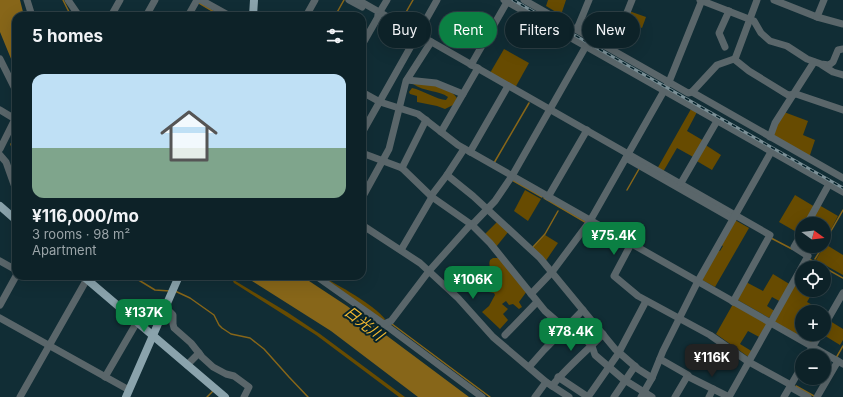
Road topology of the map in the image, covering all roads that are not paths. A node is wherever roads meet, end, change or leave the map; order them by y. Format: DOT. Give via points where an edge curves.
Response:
graph roads {
  1 [pos="27,0"];
  2 [pos="68,0"];
  3 [pos="120,0"];
  4 [pos="155,0"];
  5 [pos="197,0"];
  6 [pos="201,0"];
  7 [pos="254,0"];
  8 [pos="315,0"];
  9 [pos="349,0"];
  10 [pos="358,0"];
  11 [pos="387,0"];
  12 [pos="437,0"];
  13 [pos="589,0"];
  14 [pos="632,0"];
  15 [pos="701,0"];
  16 [pos="757,0"];
  17 [pos="774,0"];
  18 [pos="824,0"];
  19 [pos="505,1"];
  20 [pos="526,1"];
  21 [pos="789,3"];
  22 [pos="729,11"];
  23 [pos="31,12"];
  24 [pos="76,12"];
  25 [pos="112,12"];
  26 [pos="148,12"];
  27 [pos="190,12"];
  28 [pos="223,12"];
  29 [pos="253,12"];
  30 [pos="308,12"];
  31 [pos="381,12"];
  32 [pos="430,12"];
  33 [pos="378,14"];
  34 [pos="378,14"];
  35 [pos="378,17"];
  36 [pos="817,18"];
  37 [pos="750,20"];
  38 [pos="843,24"];
  39 [pos="578,28"];
  40 [pos="366,38"];
  41 [pos="431,42"];
  42 [pos="582,44"];
  43 [pos="725,47"];
  44 [pos="410,48"];
  45 [pos="427,48"];
  46 [pos="585,48"];
  47 [pos="589,48"];
  48 [pos="843,49"];
  49 [pos="0,59"];
  50 [pos="735,59"];
  51 [pos="814,62"];
  52 [pos="822,64"];
  53 [pos="474,66"];
  54 [pos="843,75"];
  55 [pos="392,80"];
  56 [pos="406,82"];
  57 [pos="669,82"];
  58 [pos="12,83"];
  59 [pos="508,86"];
  60 [pos="664,91"];
  61 [pos="692,92"];
  62 [pos="366,94"];
  63 [pos="463,94"];
  64 [pos="793,94"];
  65 [pos="380,102"];
  66 [pos="400,108"];
  67 [pos="551,109"];
  68 [pos="0,110"];
  69 [pos="843,110"];
  70 [pos="12,116"];
  71 [pos="426,120"];
  72 [pos="717,121"];
  73 [pos="12,124"];
  74 [pos="366,126"];
  75 [pos="587,130"];
  76 [pos="441,132"];
  77 [pos="770,136"];
  78 [pos="0,149"];
  79 [pos="467,151"];
  80 [pos="771,152"];
  81 [pos="366,155"];
  82 [pos="627,156"];
  83 [pos="382,161"];
  84 [pos="402,168"];
  85 [pos="447,175"];
  86 [pos="512,176"];
  87 [pos="843,178"];
  88 [pos="12,179"];
  89 [pos="681,183"];
  90 [pos="829,184"];
  91 [pos="366,191"];
  92 [pos="843,192"];
  93 [pos="432,196"];
  94 [pos="548,197"];
  95 [pos="0,206"];
  96 [pos="487,209"];
  97 [pos="12,216"];
  98 [pos="735,217"];
  99 [pos="811,217"];
  100 [pos="590,221"];
  101 [pos="471,224"];
  102 [pos="366,227"];
  103 [pos="632,244"];
  104 [pos="402,248"];
  105 [pos="803,253"];
  106 [pos="0,261"];
  107 [pos="12,268"];
  108 [pos="430,270"];
  109 [pos="552,272"];
  110 [pos="14,280"];
  111 [pos="84,280"];
  112 [pos="87,280"];
  113 [pos="177,280"];
  114 [pos="322,280"];
  115 [pos="698,281"];
  116 [pos="843,293"];
  117 [pos="531,294"];
  118 [pos="645,298"];
  119 [pos="538,302"];
  120 [pos="733,302"];
  121 [pos="0,305"];
  122 [pos="166,308"];
  123 [pos="583,310"];
  124 [pos="831,314"];
  125 [pos="0,318"];
  126 [pos="680,318"];
  127 [pos="137,322"];
  128 [pos="770,323"];
  129 [pos="384,324"];
  130 [pos="564,328"];
  131 [pos="603,334"];
  132 [pos="505,335"];
  133 [pos="154,337"];
  134 [pos="816,341"];
  135 [pos="49,346"];
  136 [pos="592,346"];
  137 [pos="812,347"];
  138 [pos="618,352"];
  139 [pos="199,353"];
  140 [pos="660,359"];
  141 [pos="749,362"];
  142 [pos="840,363"];
  143 [pos="187,365"];
  144 [pos="530,366"];
  145 [pos="635,366"];
  146 [pos="609,367"];
  147 [pos="687,376"];
  148 [pos="105,377"];
  149 [pos="652,378"];
  150 [pos="795,379"];
  151 [pos="625,381"];
  152 [pos="553,382"];
  153 [pos="791,386"];
  154 [pos="713,389"];
  155 [pos="129,394"];
  156 [pos="642,394"];
  157 [pos="20,397"];
  158 [pos="225,397"];
  159 [pos="244,397"];
  160 [pos="482,397"];
  161 [pos="535,397"];
  162 [pos="569,397"];
  163 [pos="588,397"];
  164 [pos="614,397"];
  165 [pos="652,397"];
  166 [pos="675,397"];
  167 [pos="709,397"];
  168 [pos="729,397"];
  169 [pos="784,397"];
  170 [pos="808,397"];
  171 [pos="817,397"];
  1 -- 23 [label="street"];
  2 -- 24 [label="street"];
  3 -- 25 [label="street"];
  4 -- 26 [label="street"];
  5 -- 27 [label="street"];
  6 -- 28 [label="street"];
  7 -- 29 [label="main road"];
  8 -- 30 [label="street"];
  9 -- 33 [label="street"];
  10 -- 34 [label="street"];
  11 -- 31 [label="street"];
  12 -- 32 [label="street"];
  13 -- 39 [label="street"];
  14 -- 39 [label="street" via="614,45"];
  15 -- 22 [label="street"];
  15 -- 57 [label="street"];
  16 -- 37 [label="street"];
  17 -- 21 [label="street"];
  18 -- 36 [label="street"];
  19 -- 42 [label="street"];
  19 -- 53 [label="street"];
  20 -- 39 [label="street"];
  21 -- 36 [label="street"];
  22 -- 37 [label="street"];
  22 -- 43 [label="street" via="719,33"];
  35 -- 40 [label="street"];
  36 -- 38 [label="street"];
  37 -- 50 [label="street"];
  37 -- 51 [label="street" via="754,21 761,33 770,41 787,46"];
  39 -- 57 [label="street"];
  41 -- 53 [label="street"];
  44 -- 55 [label="street"];
  45 -- 56 [label="street"];
  46 -- 67 [label="street"];
  47 -- 60 [label="street"];
  48 -- 52 [label="street" via="838,50 829,65"];
  49 -- 58 [label="street"];
  50 -- 61 [label="street" via="717,65"];
  50 -- 64 [label="street" via="788,95"];
  51 -- 52 [label="street"];
  51 -- 64 [label="street"];
  52 -- 54 [label="street"];
  53 -- 59 [label="street"];
  53 -- 63 [label="street"];
  55 -- 56 [label="street"];
  55 -- 65 [label="street"];
  56 -- 63 [label="street" via="436,83"];
  56 -- 66 [label="street"];
  57 -- 60 [label="street"];
  57 -- 61 [label="street" via="688,93"];
  59 -- 67 [label="street"];
  59 -- 79 [label="street"];
  60 -- 72 [label="street"];
  60 -- 82 [label="street"];
  61 -- 77 [label="street"];
  62 -- 65 [label="street"];
  63 -- 76 [label="street"];
  64 -- 69 [label="street"];
  64 -- 77 [label="street"];
  65 -- 66 [label="street"];
  65 -- 74 [label="street"];
  66 -- 71 [label="street" via="418,114"];
  66 -- 83 [label="street" via="393,139"];
  67 -- 75 [label="street"];
  67 -- 86 [label="street"];
  68 -- 70 [label="street"];
  71 -- 76 [label="street"];
  71 -- 84 [label="street"];
  72 -- 80 [label="street"];
  72 -- 89 [label="street"];
  73 -- 78 [label="street"];
  75 -- 82 [label="street"];
  75 -- 94 [label="street"];
  76 -- 79 [label="street"];
  77 -- 87 [label="street"];
  78 -- 88 [label="street"];
  79 -- 85 [label="street"];
  79 -- 86 [label="street"];
  80 -- 90 [label="street"];
  80 -- 98 [label="street"];
  81 -- 83 [label="street"];
  82 -- 89 [label="street"];
  82 -- 98 [label="street"];
  82 -- 100 [label="street"];
  83 -- 84 [label="street"];
  83 -- 91 [label="street"];
  84 -- 93 [label="street"];
  85 -- 93 [label="street"];
  85 -- 96 [label="street"];
  86 -- 94 [label="street"];
  86 -- 96 [label="street"];
  89 -- 98 [label="street"];
  90 -- 92 [label="street"];
  90 -- 99 [label="street"];
  93 -- 101 [label="street"];
  93 -- 104 [label="street"];
  94 -- 100 [label="street"];
  95 -- 97 [label="main road"];
  96 -- 101 [label="street"];
  96 -- 109 [label="street"];
  98 -- 115 [label="street"];
  98 -- 120 [label="street" via="770,235"];
  100 -- 103 [label="street"];
  100 -- 109 [label="street"];
  101 -- 108 [label="street"];
  101 -- 117 [label="street" via="490,243"];
  102 -- 104 [label="street"];
  103 -- 115 [label="street"];
  103 -- 118 [label="street" via="614,276 638,296"];
  104 -- 108 [label="street"];
  105 -- 128 [label="street" via="808,256"];
  106 -- 107 [label="street"];
  108 -- 129 [label="street" via="391,321"];
  108 -- 144 [label="street" via="493,337"];
  109 -- 117 [label="street"];
  109 -- 123 [label="street"];
  110 -- 121 [label="street"];
  111 -- 135 [label="street"];
  112 -- 127 [label="main road"];
  113 -- 122 [label="main road"];
  114 -- 129 [label="street"];
  115 -- 120 [label="street"];
  115 -- 126 [label="street"];
  116 -- 124 [label="street"];
  117 -- 119 [label="street"];
  118 -- 126 [label="street"];
  118 -- 138 [label="street"];
  119 -- 130 [label="street"];
  119 -- 132 [label="street"];
  120 -- 128 [label="street"];
  122 -- 133 [label="main road"];
  122 -- 139 [label="street" via="173,315 174,328"];
  123 -- 130 [label="street"];
  123 -- 131 [label="street"];
  125 -- 135 [label="street"];
  126 -- 140 [label="street"];
  126 -- 141 [label="street"];
  127 -- 133 [label="main road"];
  127 -- 148 [label="street"];
  128 -- 137 [label="street"];
  128 -- 141 [label="street"];
  129 -- 160 [label="street"];
  130 -- 136 [label="street" via="579,333"];
  130 -- 144 [label="street"];
  131 -- 136 [label="street"];
  131 -- 138 [label="street"];
  133 -- 143 [label="main road"];
  133 -- 155 [label="main road"];
  134 -- 137 [label="street"];
  135 -- 148 [label="street"];
  135 -- 157 [label="street"];
  136 -- 146 [label="street" via="595,355"];
  136 -- 152 [label="street"];
  137 -- 142 [label="street"];
  138 -- 145 [label="street"];
  138 -- 146 [label="street"];
  139 -- 143 [label="street"];
  139 -- 159 [label="street" via="213,368 234,376 249,387"];
  140 -- 147 [label="street"];
  140 -- 149 [label="street"];
  141 -- 153 [label="street"];
  141 -- 168 [label="street"];
  142 -- 171 [label="street"];
  143 -- 158 [label="main road"];
  144 -- 152 [label="street"];
  145 -- 149 [label="street"];
  145 -- 151 [label="street"];
  146 -- 151 [label="street"];
  146 -- 163 [label="street"];
  147 -- 154 [label="street"];
  147 -- 166 [label="street"];
  148 -- 155 [label="street"];
  149 -- 156 [label="street"];
  150 -- 153 [label="street"];
  151 -- 156 [label="street"];
  151 -- 164 [label="street"];
  152 -- 161 [label="street"];
  152 -- 162 [label="street"];
  152 -- 163 [label="street"];
  153 -- 169 [label="street"];
  153 -- 170 [label="street"];
  154 -- 167 [label="street"];
  154 -- 168 [label="street"];
  156 -- 165 [label="street"];
}
